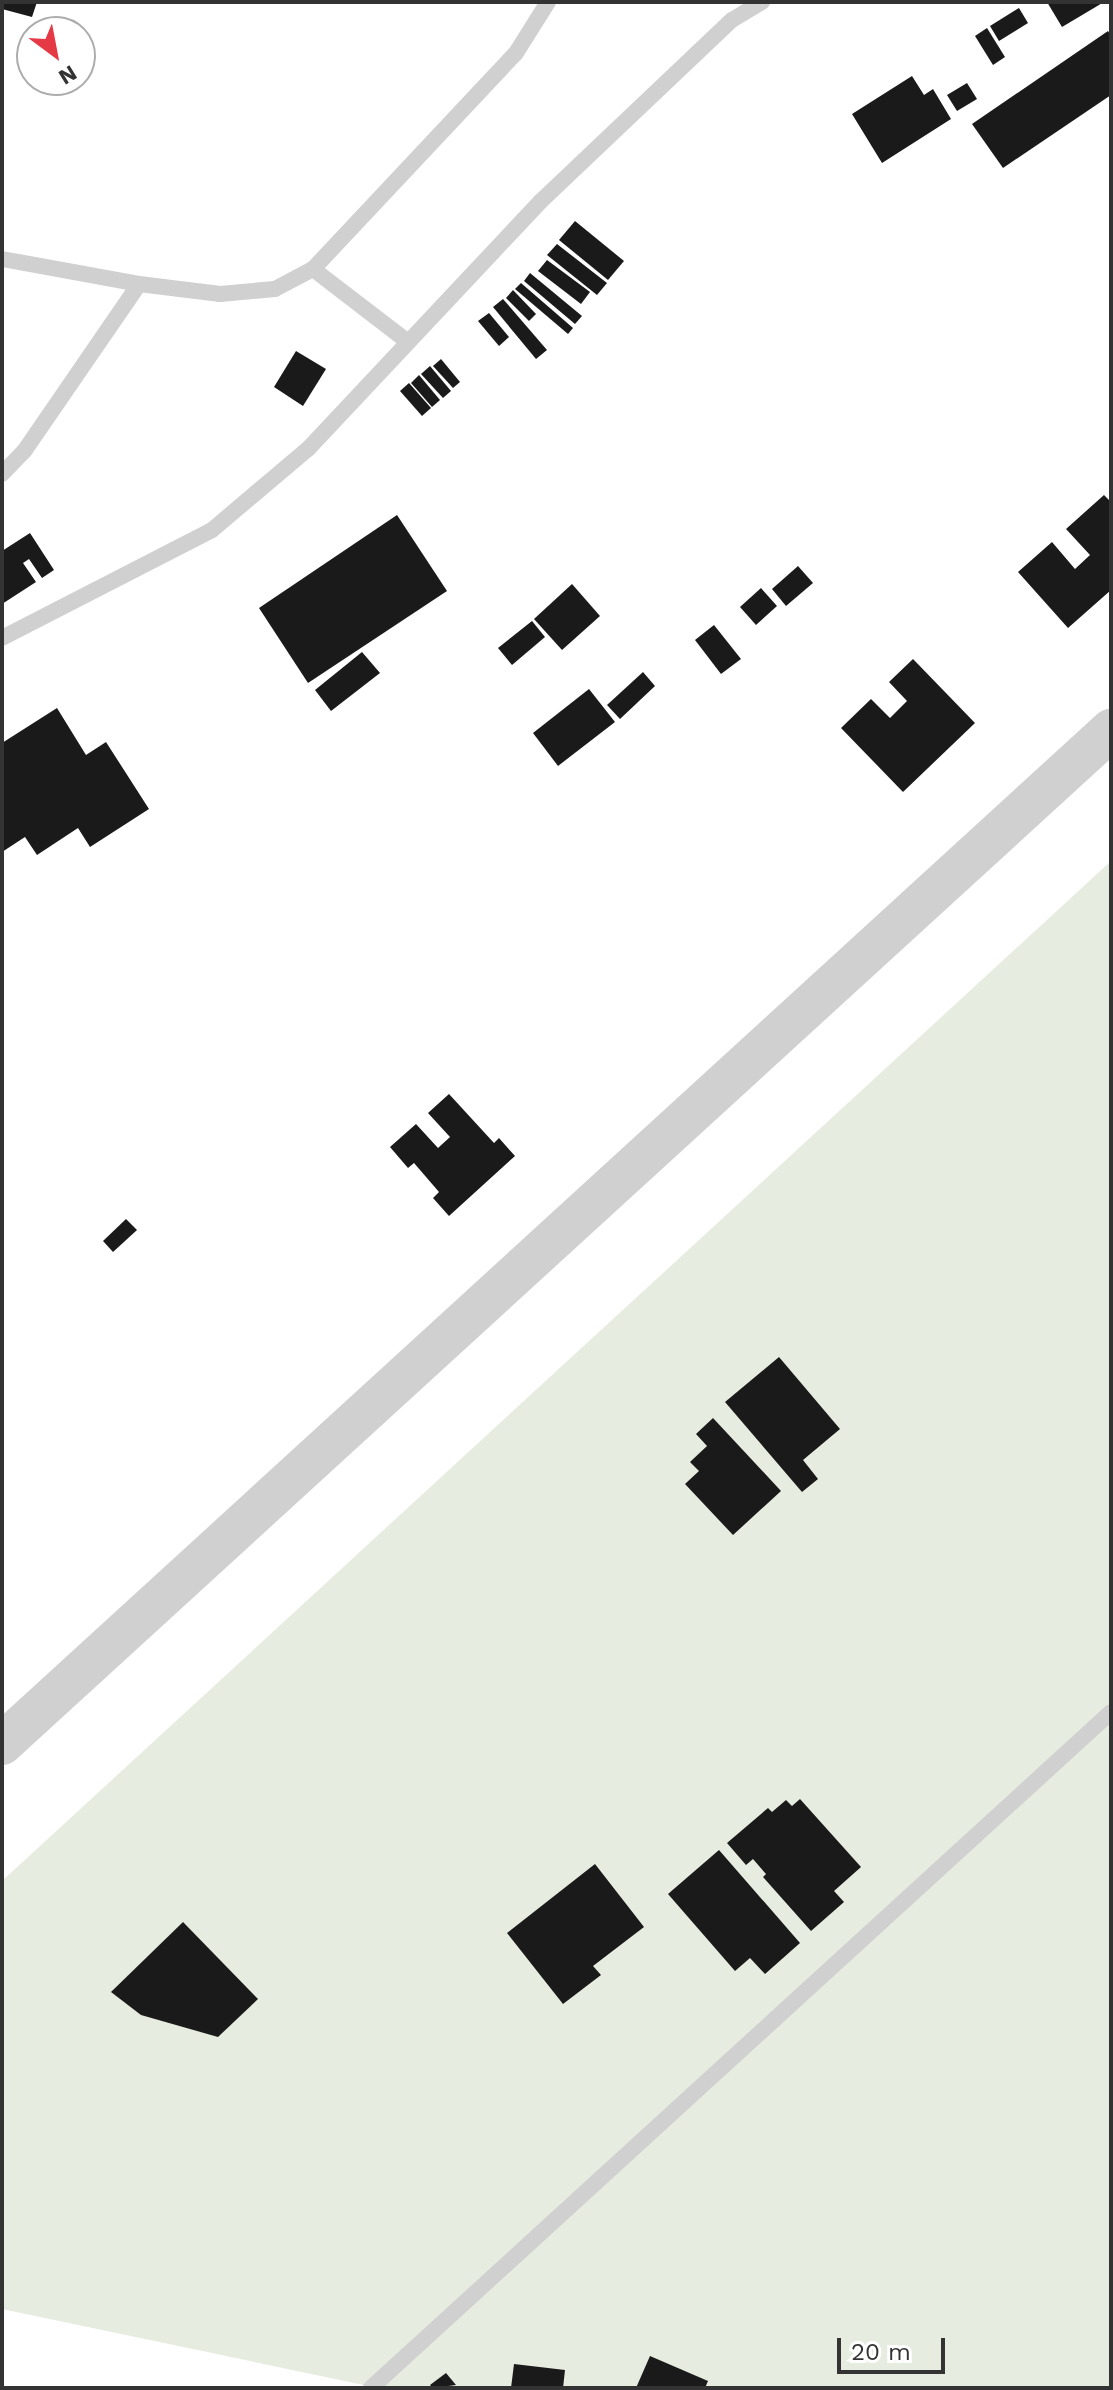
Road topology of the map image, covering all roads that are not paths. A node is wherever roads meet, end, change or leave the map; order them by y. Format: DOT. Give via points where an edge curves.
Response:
graph roads {
  1 [pos="548,2"];
  2 [pos="762,2"];
  3 [pos="2,259"];
  4 [pos="313,269"];
  5 [pos="139,284"];
  6 [pos="407,341"];
  7 [pos="2,474"];
  8 [pos="2,638"];
  9 [pos="1111,730"];
  10 [pos="1111,1712"];
  11 [pos="2,1744"];
  12 [pos="371,2388"];
  1 -- 4 [label="lane" via="516,53"];
  2 -- 6 [label="lane" via="732,20 541,201"];
  3 -- 5 [label="lane"];
  4 -- 5 [label="lane" via="275,289 220,294"];
  4 -- 6 [label="lane"];
  5 -- 7 [label="lane" via="25,450"];
  6 -- 8 [label="lane" via="308,449 212,530"];
  9 -- 11 [label="street"];
  10 -- 12 [label="lane"];
}
